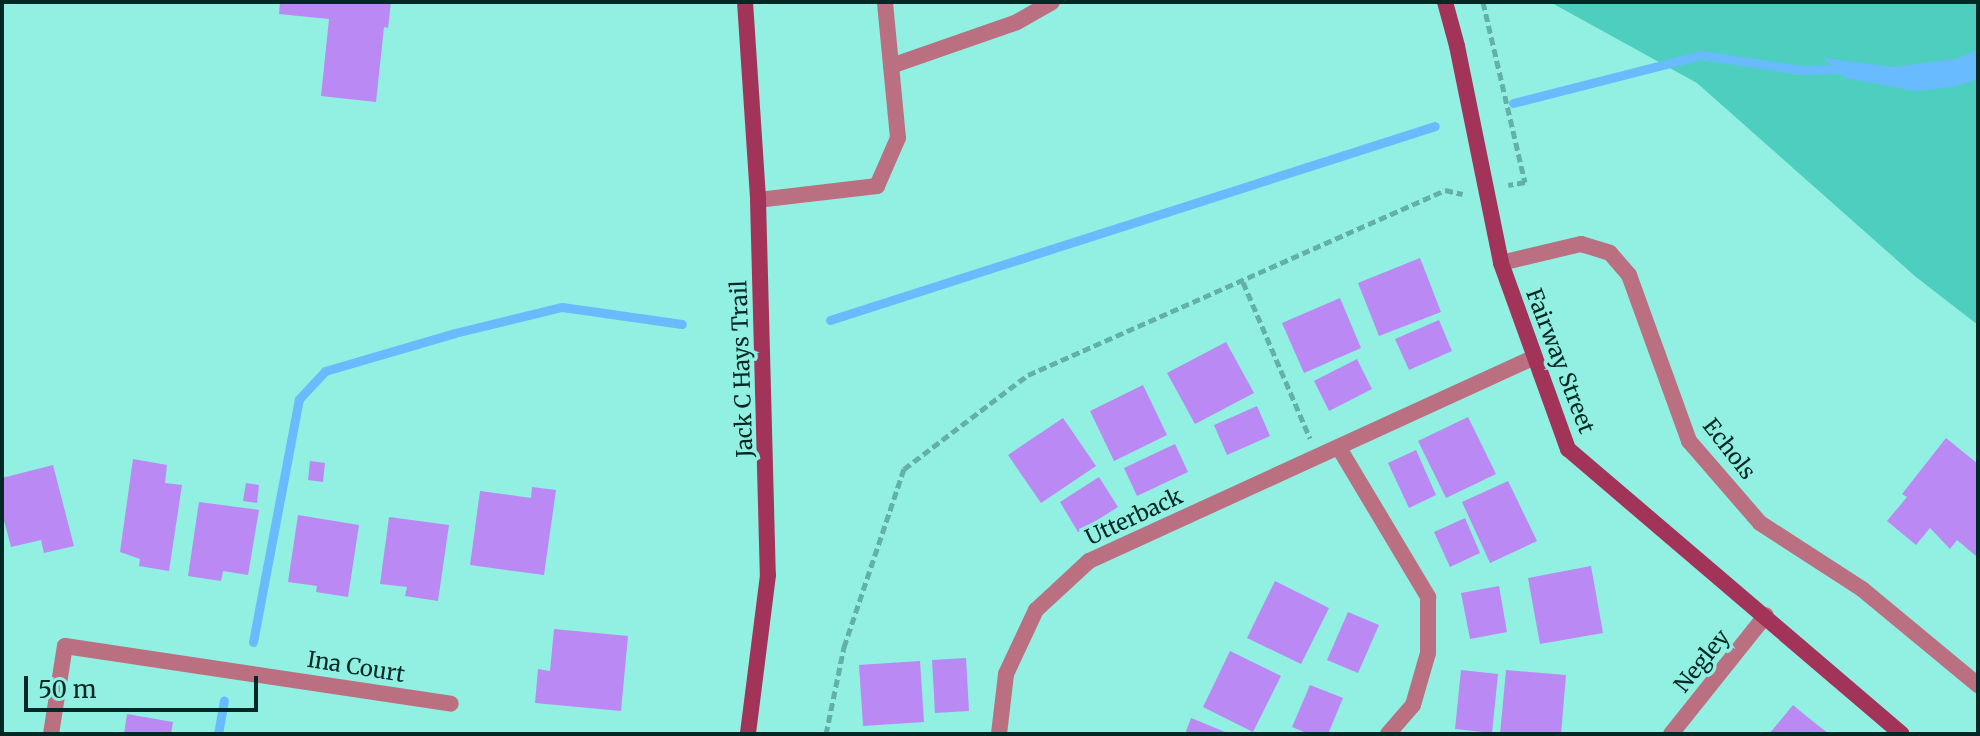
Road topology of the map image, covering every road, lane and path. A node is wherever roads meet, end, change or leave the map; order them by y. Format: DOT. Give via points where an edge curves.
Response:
graph roads {
  1 [pos="745,2"];
  2 [pos="885,2"];
  3 [pos="1052,2"];
  4 [pos="1445,2"];
  5 [pos="1483,2"];
  6 [pos="891,66"];
  7 [pos="1487,190"];
  8 [pos="758,200"];
  9 [pos="1501,263"];
  10 [pos="1243,282"];
  11 [pos="1535,357"];
  12 [pos="1339,448"];
  13 [pos="1318,457"];
  14 [pos="1766,615"];
  15 [pos="1978,685"];
  16 [pos="451,704"];
  17 [pos="51,734"];
  18 [pos="748,734"];
  19 [pos="826,734"];
  20 [pos="999,734"];
  21 [pos="1388,734"];
  22 [pos="1671,734"];
  23 [pos="1902,734"];
  1 -- 8 [label="street, Jack C Hays Trail"];
  2 -- 6 [label="street"];
  3 -- 6 [label="street" via="1017,22"];
  4 -- 7 [label="street, Fairway Street"];
  5 -- 7 [label="path" via="1525,182"];
  6 -- 8 [label="street" via="898,138 877,186"];
  7 -- 9 [label="street, Fairway Street"];
  7 -- 10 [label="path" via="1460,195 1445,190"];
  8 -- 18 [label="street, Jack C Hays Trail" via="768,575"];
  9 -- 11 [label="street, Fairway Street"];
  9 -- 15 [label="street, Echols" via="1581,244 1610,253 1629,275 1689,441 1760,523 1862,589"];
  10 -- 13 [label="path"];
  10 -- 19 [label="path" via="1028,375 904,469 844,647"];
  11 -- 12 [label="street, Utterback"];
  11 -- 14 [label="street, Fairway Street" via="1568,449"];
  12 -- 13 [label="street, Utterback"];
  12 -- 21 [label="street" via="1428,597 1428,653 1413,705"];
  13 -- 20 [label="street, Utterback" via="1089,561 1036,610 1006,674"];
  14 -- 22 [label="street, Negley"];
  14 -- 23 [label="street, Fairway Street"];
  16 -- 17 [label="street, Ina Court" via="65,646"];
}
